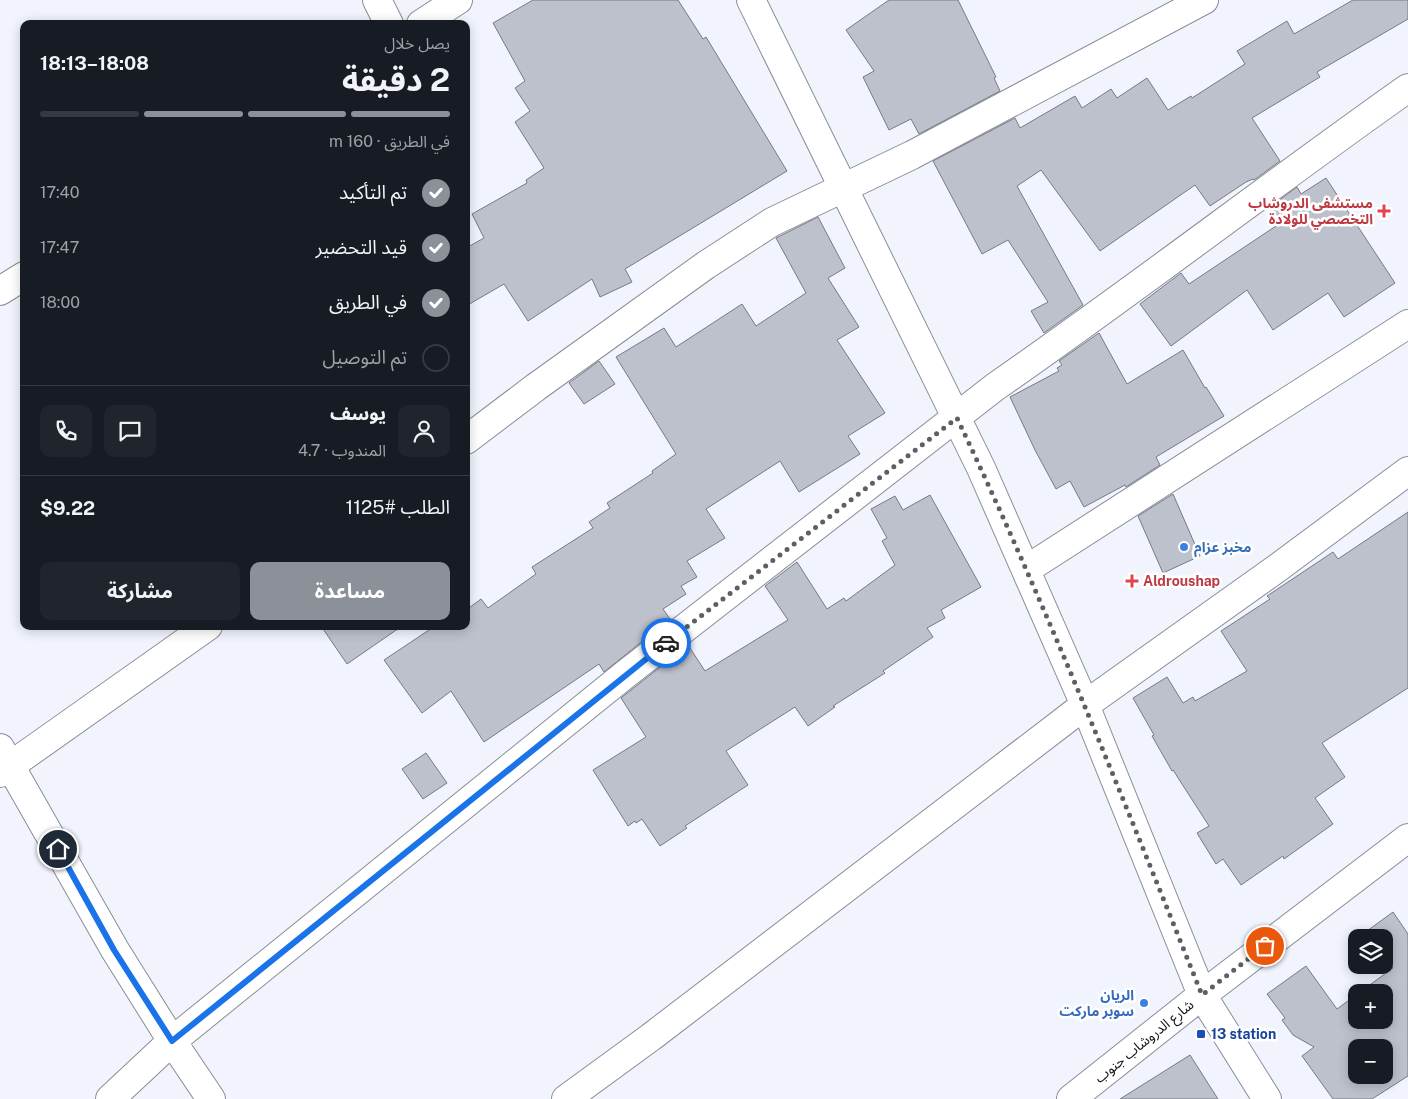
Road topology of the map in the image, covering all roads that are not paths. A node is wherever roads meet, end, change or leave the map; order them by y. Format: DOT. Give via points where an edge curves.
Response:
graph roads {
  1 [pos="376,0"];
  2 [pos="458,0"];
  3 [pos="751,0"];
  4 [pos="1204,0"];
  5 [pos="387,20"];
  6 [pos="427,20"];
  7 [pos="1408,88"];
  8 [pos="844,187"];
  9 [pos="20,279"];
  10 [pos="0,292"];
  11 [pos="1408,324"];
  12 [pos="957,418"];
  13 [pos="470,437"];
  14 [pos="1408,472"];
  15 [pos="1027,569"];
  16 [pos="202,630"];
  17 [pos="1085,705"];
  18 [pos="3,762"];
  19 [pos="1408,838"];
  20 [pos="1202,995"];
  21 [pos="172,1041"];
  22 [pos="110,1099"];
  23 [pos="211,1099"];
  24 [pos="566,1099"];
  25 [pos="1071,1099"];
  26 [pos="1267,1099"];
  1 -- 5 [label="street"];
  2 -- 6 [label="street"];
  3 -- 8 [label="street"];
  4 -- 8 [label="street"];
  7 -- 12 [label="street" via="995,387"];
  8 -- 12 [label="street"];
  8 -- 13 [label="street" via="772,222 706,265"];
  9 -- 10 [label="street"];
  11 -- 15 [label="street"];
  12 -- 15 [label="street"];
  12 -- 21 [label="street" via="627,673"];
  14 -- 17 [label="street"];
  15 -- 17 [label="street"];
  16 -- 18 [label="street"];
  17 -- 20 [label="street"];
  17 -- 24 [label="street"];
  18 -- 21 [label="street"];
  19 -- 20 [label="street, شارع الدروشاب جنوب"];
  20 -- 25 [label="street, شارع الدروشاب جنوب"];
  20 -- 26 [label="street"];
  21 -- 22 [label="street"];
  21 -- 23 [label="street"];
}
